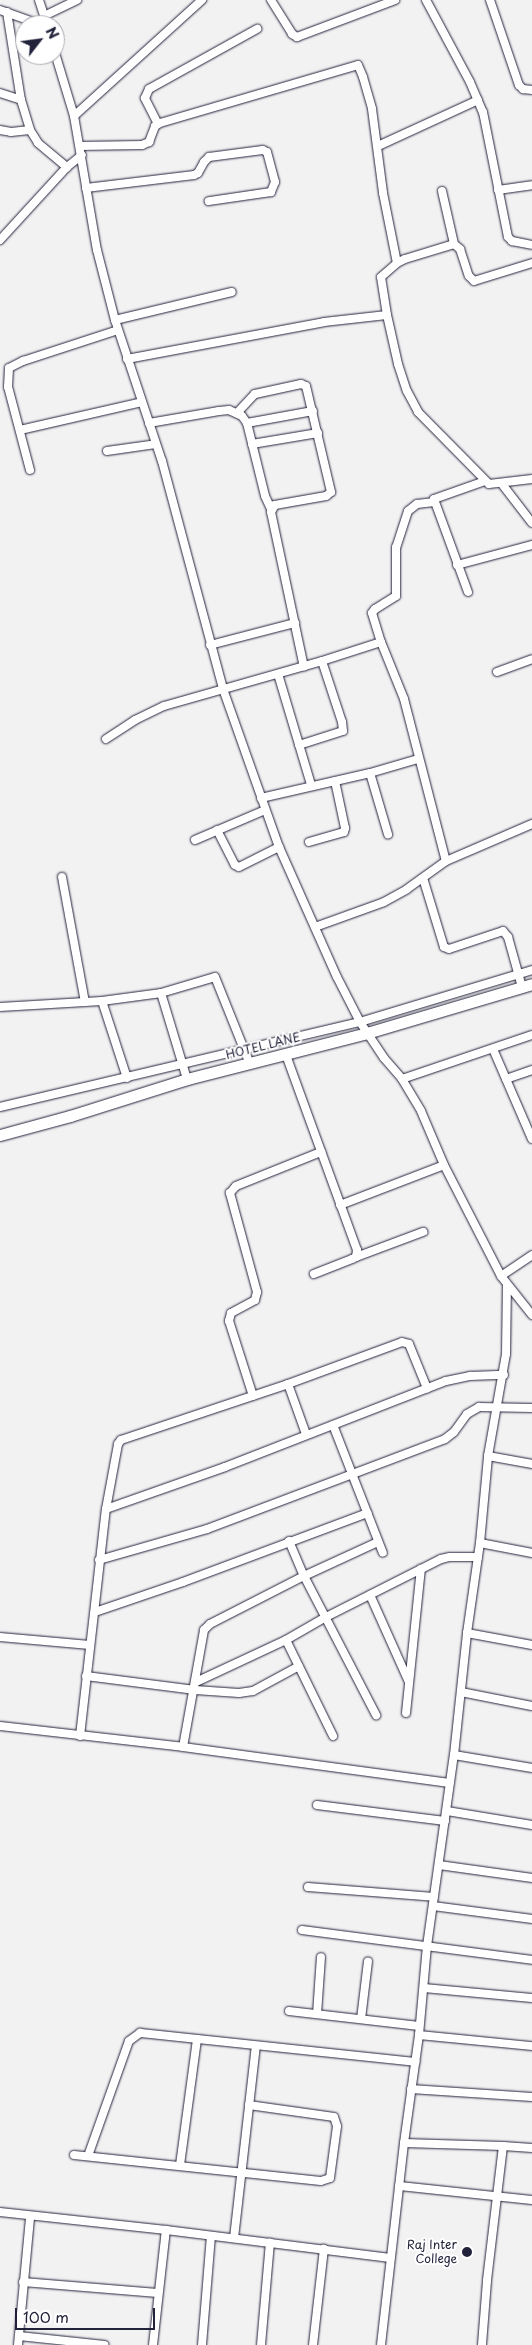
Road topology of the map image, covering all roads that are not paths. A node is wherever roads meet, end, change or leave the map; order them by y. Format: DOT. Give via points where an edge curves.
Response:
graph roads {
  1 [pos="39,0"];
  2 [pos="77,0"];
  3 [pos="202,0"];
  4 [pos="271,0"];
  5 [pos="395,0"];
  6 [pos="426,0"];
  7 [pos="490,0"];
  8 [pos="4,11"];
  9 [pos="44,15"];
  10 [pos="46,15"];
  11 [pos="257,29"];
  12 [pos="59,65"];
  13 [pos="532,90"];
  14 [pos="0,93"];
  15 [pos="21,100"];
  16 [pos="478,100"];
  17 [pos="74,116"];
  18 [pos="158,124"];
  19 [pos="0,130"];
  20 [pos="30,130"];
  21 [pos="80,146"];
  22 [pos="378,146"];
  23 [pos="82,155"];
  24 [pos="67,167"];
  25 [pos="532,186"];
  26 [pos="86,188"];
  27 [pos="498,190"];
  28 [pos="442,191"];
  29 [pos="209,201"];
  30 [pos="0,240"];
  31 [pos="454,244"];
  32 [pos="532,245"];
  33 [pos="396,263"];
  34 [pos="532,263"];
  35 [pos="232,292"];
  36 [pos="387,315"];
  37 [pos="115,320"];
  38 [pos="118,330"];
  39 [pos="127,359"];
  40 [pos="142,402"];
  41 [pos="312,411"];
  42 [pos="236,413"];
  43 [pos="149,423"];
  44 [pos="247,423"];
  45 [pos="20,430"];
  46 [pos="318,433"];
  47 [pos="156,444"];
  48 [pos="252,444"];
  49 [pos="106,451"];
  50 [pos="30,470"];
  51 [pos="532,479"];
  52 [pos="485,481"];
  53 [pos="502,484"];
  54 [pos="434,502"];
  55 [pos="271,509"];
  56 [pos="532,522"];
  57 [pos="532,545"];
  58 [pos="457,565"];
  59 [pos="468,592"];
  60 [pos="295,623"];
  61 [pos="381,642"];
  62 [pos="210,645"];
  63 [pos="532,659"];
  64 [pos="322,661"];
  65 [pos="304,667"];
  66 [pos="497,672"];
  67 [pos="278,674"];
  68 [pos="223,689"];
  69 [pos="106,739"];
  70 [pos="299,745"];
  71 [pos="418,759"];
  72 [pos="370,773"];
  73 [pos="335,781"];
  74 [pos="311,785"];
  75 [pos="261,798"];
  76 [pos="265,810"];
  77 [pos="532,824"];
  78 [pos="217,830"];
  79 [pos="388,834"];
  80 [pos="196,840"];
  81 [pos="309,842"];
  82 [pos="279,847"];
  83 [pos="446,861"];
  84 [pos="62,877"];
  85 [pos="423,878"];
  86 [pos="315,927"];
  87 [pos="532,970"];
  88 [pos="523,981"];
  89 [pos="161,993"];
  90 [pos="102,1001"];
  91 [pos="85,1002"];
  92 [pos="0,1007"];
  93 [pos="364,1028"];
  94 [pos="532,1035"];
  95 [pos="493,1049"];
  96 [pos="286,1055"];
  97 [pos="247,1056"];
  98 [pos="532,1070"];
  99 [pos="185,1072"];
  100 [pos="127,1078"];
  101 [pos="402,1079"];
  102 [pos="506,1079"];
  103 [pos="0,1107"];
  104 [pos="528,1122"];
  105 [pos="0,1135"];
  106 [pos="532,1139"];
  107 [pos="321,1152"];
  108 [pos="444,1165"];
  109 [pos="340,1205"];
  110 [pos="423,1232"];
  111 [pos="532,1255"];
  112 [pos="356,1257"];
  113 [pos="314,1274"];
  114 [pos="502,1276"];
  115 [pos="507,1285"];
  116 [pos="532,1315"];
  117 [pos="504,1375"];
  118 [pos="288,1384"];
  119 [pos="427,1388"];
  120 [pos="253,1396"];
  121 [pos="496,1407"];
  122 [pos="532,1408"];
  123 [pos="333,1425"];
  124 [pos="306,1434"];
  125 [pos="488,1456"];
  126 [pos="532,1464"];
  127 [pos="352,1474"];
  128 [pos="106,1510"];
  129 [pos="368,1513"];
  130 [pos="290,1541"];
  131 [pos="378,1542"];
  132 [pos="480,1543"];
  133 [pos="383,1553"];
  134 [pos="532,1554"];
  135 [pos="478,1557"];
  136 [pos="99,1560"];
  137 [pos="421,1570"];
  138 [pos="304,1576"];
  139 [pos="370,1595"];
  140 [pos="95,1612"];
  141 [pos="326,1617"];
  142 [pos="467,1633"];
  143 [pos="0,1637"];
  144 [pos="286,1640"];
  145 [pos="90,1645"];
  146 [pos="532,1645"];
  147 [pos="299,1666"];
  148 [pos="86,1676"];
  149 [pos="409,1683"];
  150 [pos="195,1686"];
  151 [pos="461,1692"];
  152 [pos="532,1706"];
  153 [pos="406,1713"];
  154 [pos="376,1715"];
  155 [pos="0,1726"];
  156 [pos="80,1736"];
  157 [pos="333,1736"];
  158 [pos="183,1747"];
  159 [pos="454,1755"];
  160 [pos="532,1768"];
  161 [pos="450,1783"];
  162 [pos="317,1805"];
  163 [pos="447,1812"];
  164 [pos="444,1821"];
  165 [pos="532,1825"];
  166 [pos="439,1865"];
  167 [pos="532,1878"];
  168 [pos="308,1887"];
  169 [pos="434,1897"];
  170 [pos="434,1906"];
  171 [pos="532,1919"];
  172 [pos="302,1930"];
  173 [pos="426,1946"];
  174 [pos="321,1958"];
  175 [pos="532,1960"];
  176 [pos="368,1961"];
  177 [pos="424,1988"];
  178 [pos="532,1998"];
  179 [pos="289,2011"];
  180 [pos="317,2014"];
  181 [pos="361,2019"];
  182 [pos="419,2030"];
  183 [pos="197,2039"];
  184 [pos="256,2046"];
  185 [pos="532,2046"];
  186 [pos="415,2062"];
  187 [pos="411,2089"];
  188 [pos="532,2097"];
  189 [pos="249,2105"];
  190 [pos="404,2142"];
  191 [pos="503,2146"];
  192 [pos="532,2148"];
  193 [pos="74,2155"];
  194 [pos="88,2156"];
  195 [pos="180,2166"];
  196 [pos="240,2172"];
  197 [pos="399,2186"];
  198 [pos="498,2196"];
  199 [pos="532,2200"];
  200 [pos="0,2212"];
  201 [pos="30,2217"];
  202 [pos="166,2230"];
  203 [pos="211,2236"];
  204 [pos="234,2238"];
  205 [pos="270,2242"];
  206 [pos="324,2249"];
  207 [pos="390,2258"];
  208 [pos="24,2282"];
  209 [pos="158,2293"];
  210 [pos="19,2336"];
  211 [pos="18,2345"];
  212 [pos="105,2345"];
  213 [pos="153,2345"];
  214 [pos="202,2345"];
  215 [pos="261,2345"];
  216 [pos="314,2345"];
  217 [pos="381,2345"];
  218 [pos="482,2345"];
  1 -- 9 [label="street"];
  2 -- 10 [label="street"];
  3 -- 17 [label="street"];
  4 -- 5 [label="street" via="292,34 298,37"];
  6 -- 16 [label="street"];
  7 -- 13 [label="street" via="519,85"];
  8 -- 15 [label="street"];
  11 -- 18 [label="street" via="149,89 144,98"];
  12 -- 17 [label="street"];
  14 -- 15 [label="street"];
  15 -- 20 [label="street"];
  16 -- 22 [label="street"];
  16 -- 27 [label="street"];
  17 -- 21 [label="street"];
  18 -- 21 [label="street" via="154,126 148,142 142,145"];
  18 -- 22 [label="street" via="358,65 372,109"];
  19 -- 20 [label="street"];
  20 -- 24 [label="street" via="38,144"];
  21 -- 23 [label="street"];
  22 -- 33 [label="street"];
  23 -- 24 [label="street"];
  23 -- 26 [label="street"];
  24 -- 30 [label="street"];
  25 -- 27 [label="street"];
  26 -- 29 [label="street" via="194,175 210,157 266,152 274,182 271,192"];
  26 -- 37 [label="street" via="97,250"];
  27 -- 32 [label="street" via="508,238"];
  28 -- 31 [label="street"];
  31 -- 33 [label="street"];
  31 -- 34 [label="street" via="460,249 469,276 474,281"];
  33 -- 36 [label="street" via="381,277"];
  35 -- 37 [label="street"];
  36 -- 39 [label="street" via="324,322"];
  36 -- 52 [label="street" via="398,364 413,402 423,417"];
  37 -- 38 [label="street"];
  38 -- 39 [label="street"];
  38 -- 45 [label="street" via="8,368 8,387"];
  39 -- 40 [label="street"];
  40 -- 43 [label="street"];
  40 -- 45 [label="street"];
  41 -- 42 [label="street" via="303,383 255,394"];
  41 -- 44 [label="street"];
  41 -- 46 [label="street"];
  42 -- 43 [label="street" via="219,411"];
  42 -- 44 [label="street"];
  43 -- 47 [label="street"];
  44 -- 48 [label="street"];
  45 -- 50 [label="street"];
  46 -- 48 [label="street"];
  46 -- 55 [label="street" via="331,492"];
  47 -- 49 [label="street"];
  47 -- 62 [label="street"];
  48 -- 55 [label="street"];
  51 -- 53 [label="street"];
  52 -- 53 [label="street"];
  52 -- 54 [label="street" via="436,496"];
  53 -- 56 [label="street"];
  54 -- 58 [label="street"];
  54 -- 61 [label="street" via="414,505 408,511 396,547 396,596 372,611"];
  55 -- 60 [label="street"];
  57 -- 58 [label="street"];
  58 -- 59 [label="street"];
  60 -- 62 [label="street"];
  60 -- 65 [label="street"];
  61 -- 64 [label="street"];
  61 -- 71 [label="street" via="404,699"];
  62 -- 68 [label="street"];
  63 -- 66 [label="street"];
  64 -- 65 [label="street"];
  64 -- 70 [label="street" via="343,732"];
  65 -- 67 [label="street"];
  67 -- 68 [label="street"];
  67 -- 70 [label="street"];
  68 -- 69 [label="street" via="164,706"];
  68 -- 75 [label="street"];
  70 -- 74 [label="street"];
  71 -- 72 [label="street"];
  71 -- 83 [label="street"];
  72 -- 73 [label="street"];
  72 -- 79 [label="street"];
  73 -- 74 [label="street"];
  73 -- 81 [label="street" via="344,832"];
  74 -- 75 [label="street"];
  75 -- 76 [label="street"];
  76 -- 78 [label="street"];
  76 -- 82 [label="street"];
  77 -- 83 [label="street"];
  78 -- 80 [label="street"];
  78 -- 82 [label="street" via="239,867"];
  82 -- 86 [label="street"];
  83 -- 85 [label="street"];
  84 -- 91 [label="street"];
  85 -- 86 [label="street" via="384,902"];
  85 -- 88 [label="street" via="444,947 449,949 503,931"];
  86 -- 93 [label="street"];
  87 -- 88 [label="street"];
  88 -- 93 [label="street, HOTEL LANE"];
  89 -- 90 [label="street"];
  89 -- 97 [label="street" via="215,977"];
  89 -- 99 [label="street"];
  90 -- 91 [label="street"];
  90 -- 100 [label="street"];
  91 -- 92 [label="street"];
  93 -- 96 [label="street, HOTEL LANE"];
  93 -- 97 [label="street"];
  93 -- 101 [label="street"];
  94 -- 95 [label="street"];
  95 -- 101 [label="street"];
  95 -- 102 [label="street"];
  96 -- 97 [label="street, HOTEL LANE"];
  96 -- 107 [label="street"];
  97 -- 99 [label="street, HOTEL LANE"];
  97 -- 99 [label="street"];
  98 -- 102 [label="street"];
  99 -- 100 [label="street"];
  99 -- 105 [label="street, HOTEL LANE" via="70,1116"];
  100 -- 103 [label="street"];
  101 -- 108 [label="street" via="421,1111"];
  102 -- 104 [label="street"];
  104 -- 106 [label="street"];
  107 -- 109 [label="street"];
  107 -- 120 [label="street" via="236,1186 230,1193 257,1292 255,1300 232,1313 229,1321"];
  108 -- 109 [label="street"];
  108 -- 114 [label="street"];
  109 -- 112 [label="street" via="357,1250"];
  110 -- 112 [label="street"];
  111 -- 114 [label="street"];
  112 -- 113 [label="street"];
  114 -- 115 [label="street"];
  115 -- 116 [label="street"];
  115 -- 117 [label="street"];
  117 -- 119 [label="street" via="470,1376"];
  117 -- 121 [label="street"];
  118 -- 119 [label="street" via="406,1342"];
  118 -- 120 [label="street"];
  118 -- 124 [label="street"];
  119 -- 123 [label="street"];
  120 -- 128 [label="street" via="122,1440 118,1444"];
  121 -- 122 [label="street"];
  121 -- 125 [label="street"];
  121 -- 127 [label="street" via="473,1409 445,1439"];
  123 -- 124 [label="street"];
  123 -- 127 [label="street"];
  124 -- 128 [label="street"];
  125 -- 126 [label="street"];
  125 -- 132 [label="street"];
  127 -- 129 [label="street"];
  127 -- 136 [label="street" via="207,1529"];
  128 -- 136 [label="street"];
  129 -- 130 [label="street"];
  129 -- 131 [label="street"];
  130 -- 138 [label="street"];
  130 -- 140 [label="street"];
  131 -- 133 [label="street"];
  131 -- 138 [label="street"];
  132 -- 134 [label="street"];
  132 -- 135 [label="street"];
  135 -- 137 [label="street" via="450,1557"];
  135 -- 142 [label="street"];
  136 -- 140 [label="street"];
  137 -- 139 [label="street"];
  137 -- 149 [label="street"];
  138 -- 141 [label="street"];
  138 -- 150 [label="street" via="204,1630"];
  139 -- 141 [label="street"];
  139 -- 149 [label="street"];
  140 -- 145 [label="street"];
  141 -- 144 [label="street"];
  141 -- 154 [label="street"];
  142 -- 146 [label="street"];
  142 -- 151 [label="street"];
  143 -- 145 [label="street"];
  144 -- 147 [label="street"];
  144 -- 150 [label="street"];
  145 -- 148 [label="street"];
  147 -- 150 [label="street" via="252,1691 230,1693"];
  147 -- 157 [label="street"];
  148 -- 150 [label="street"];
  148 -- 156 [label="street"];
  149 -- 153 [label="street"];
  150 -- 158 [label="street"];
  151 -- 152 [label="street"];
  151 -- 159 [label="street"];
  155 -- 156 [label="street"];
  156 -- 158 [label="street"];
  158 -- 161 [label="street"];
  159 -- 160 [label="street"];
  159 -- 161 [label="street"];
  161 -- 163 [label="street"];
  162 -- 164 [label="street"];
  163 -- 164 [label="street"];
  163 -- 165 [label="street"];
  164 -- 166 [label="street"];
  166 -- 167 [label="street"];
  166 -- 169 [label="street"];
  168 -- 169 [label="street"];
  169 -- 170 [label="street"];
  170 -- 171 [label="street"];
  170 -- 173 [label="street"];
  172 -- 173 [label="street"];
  173 -- 175 [label="street"];
  173 -- 177 [label="street"];
  174 -- 180 [label="street"];
  176 -- 181 [label="street"];
  177 -- 178 [label="street"];
  177 -- 182 [label="street"];
  179 -- 180 [label="street"];
  180 -- 181 [label="street"];
  181 -- 182 [label="street"];
  182 -- 185 [label="street"];
  182 -- 186 [label="street"];
  183 -- 184 [label="street"];
  183 -- 194 [label="street" via="140,2033 129,2041"];
  183 -- 195 [label="street"];
  184 -- 186 [label="street"];
  184 -- 189 [label="street"];
  186 -- 187 [label="street"];
  187 -- 188 [label="street"];
  187 -- 190 [label="street"];
  189 -- 196 [label="street"];
  189 -- 196 [label="street" via="334,2117 337,2126 332,2174 321,2181"];
  190 -- 191 [label="street"];
  190 -- 197 [label="street"];
  191 -- 192 [label="street"];
  191 -- 198 [label="street"];
  193 -- 194 [label="street"];
  194 -- 195 [label="street"];
  195 -- 196 [label="street"];
  196 -- 204 [label="street"];
  197 -- 198 [label="street"];
  197 -- 207 [label="street"];
  198 -- 199 [label="street"];
  198 -- 218 [label="street" via="486,2281"];
  200 -- 201 [label="street"];
  201 -- 202 [label="street"];
  201 -- 208 [label="street"];
  202 -- 203 [label="street"];
  202 -- 209 [label="street"];
  203 -- 204 [label="street"];
  203 -- 214 [label="street"];
  204 -- 205 [label="street"];
  205 -- 206 [label="street"];
  205 -- 215 [label="street"];
  206 -- 207 [label="street"];
  206 -- 216 [label="street"];
  207 -- 217 [label="street"];
  208 -- 209 [label="street"];
  208 -- 210 [label="street"];
  209 -- 213 [label="street"];
  210 -- 211 [label="street"];
  210 -- 212 [label="street"];
}
